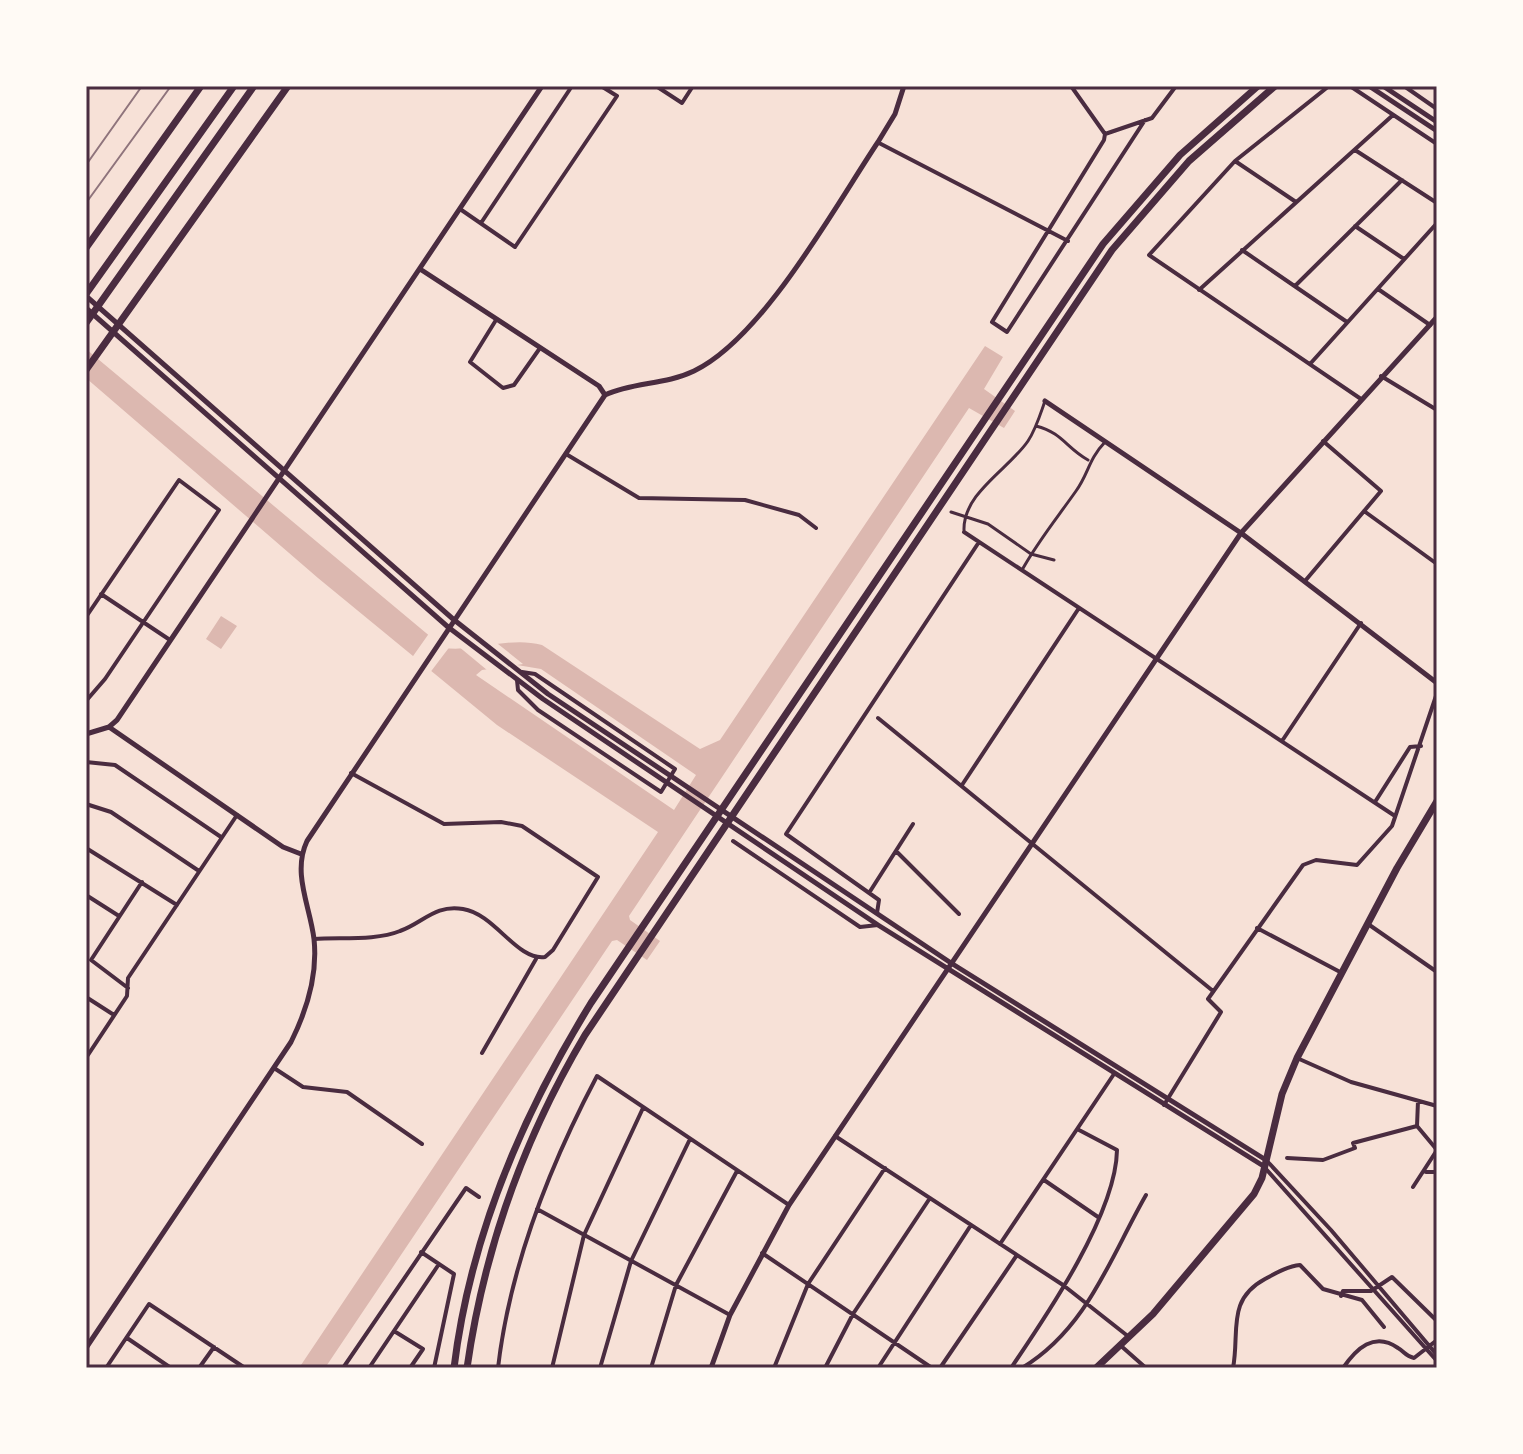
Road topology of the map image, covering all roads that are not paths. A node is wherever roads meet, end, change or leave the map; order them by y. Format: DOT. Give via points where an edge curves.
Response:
graph roads {
  1 [pos="201,86"];
  2 [pos="234,86"];
  3 [pos="254,86"];
  4 [pos="288,86"];
  5 [pos="542,86"];
  6 [pos="572,86"];
  7 [pos="601,86"];
  8 [pos="656,86"];
  9 [pos="693,86"];
  10 [pos="904,86"];
  11 [pos="1071,86"];
  12 [pos="1176,86"];
  13 [pos="1258,86"];
  14 [pos="1275,86"];
  15 [pos="1329,86"];
  16 [pos="1350,86"];
  17 [pos="1369,86"];
  18 [pos="1383,86"];
  19 [pos="1404,86"];
  20 [pos="1437,109"];
  21 [pos="1393,115"];
  22 [pos="1145,120"];
  23 [pos="1437,122"];
  24 [pos="1437,131"];
  25 [pos="1105,134"];
  26 [pos="878,142"];
  27 [pos="1437,144"];
  28 [pos="1354,149"];
  29 [pos="1235,161"];
  30 [pos="1402,180"];
  31 [pos="1296,202"];
  32 [pos="1437,203"];
  33 [pos="460,209"];
  34 [pos="481,223"];
  35 [pos="1437,223"];
  36 [pos="1355,226"];
  37 [pos="1051,231"];
  38 [pos="1068,241"];
  39 [pos="86,248"];
  40 [pos="1242,250"];
  41 [pos="1404,259"];
  42 [pos="420,269"];
  43 [pos="1295,286"];
  44 [pos="1378,289"];
  45 [pos="1199,290"];
  46 [pos="86,295"];
  47 [pos="86,308"];
  48 [pos="1437,317"];
  49 [pos="496,320"];
  50 [pos="1347,322"];
  51 [pos="86,323"];
  52 [pos="1430,325"];
  53 [pos="116,328"];
  54 [pos="540,348"];
  55 [pos="1310,364"];
  56 [pos="86,370"];
  57 [pos="1381,376"];
  58 [pos="605,395"];
  59 [pos="1361,399"];
  60 [pos="1045,401"];
  61 [pos="1437,410"];
  62 [pos="1036,426"];
  63 [pos="1323,441"];
  64 [pos="1105,442"];
  65 [pos="566,454"];
  66 [pos="1089,461"];
  67 [pos="286,471"];
  68 [pos="279,480"];
  69 [pos="1364,511"];
  70 [pos="951,512"];
  71 [pos="964,518"];
  72 [pos="816,528"];
  73 [pos="964,532"];
  74 [pos="1241,533"];
  75 [pos="979,542"];
  76 [pos="1031,554"];
  77 [pos="1054,560"];
  78 [pos="1437,564"];
  79 [pos="1022,570"];
  80 [pos="1305,581"];
  81 [pos="101,594"];
  82 [pos="1079,608"];
  83 [pos="86,617"];
  84 [pos="453,619"];
  85 [pos="144,622"];
  86 [pos="1361,623"];
  87 [pos="448,627"];
  88 [pos="170,640"];
  89 [pos="1156,659"];
  90 [pos="520,671"];
  91 [pos="517,680"];
  92 [pos="1437,683"];
  93 [pos="1437,693"];
  94 [pos="86,701"];
  95 [pos="878,718"];
  96 [pos="109,727"];
  97 [pos="86,734"];
  98 [pos="1282,742"];
  99 [pos="1421,746"];
  100 [pos="86,762"];
  101 [pos="351,773"];
  102 [pos="962,785"];
  103 [pos="1437,801"];
  104 [pos="1375,802"];
  105 [pos="86,804"];
  106 [pos="237,815"];
  107 [pos="1395,816"];
  108 [pos="913,824"];
  109 [pos="222,837"];
  110 [pos="733,841"];
  111 [pos="1033,842"];
  112 [pos="86,848"];
  113 [pos="896,851"];
  114 [pos="301,854"];
  115 [pos="199,871"];
  116 [pos="142,882"];
  117 [pos="869,893"];
  118 [pos="86,895"];
  119 [pos="177,905"];
  120 [pos="877,913"];
  121 [pos="959,914"];
  122 [pos="119,916"];
  123 [pos="1368,924"];
  124 [pos="878,925"];
  125 [pos="1257,928"];
  126 [pos="314,939"];
  127 [pos="536,959"];
  128 [pos="949,966"];
  129 [pos="1437,972"];
  130 [pos="1342,973"];
  131 [pos="128,988"];
  132 [pos="1213,991"];
  133 [pos="86,997"];
  134 [pos="114,1016"];
  135 [pos="482,1053"];
  136 [pos="86,1058"];
  137 [pos="1297,1058"];
  138 [pos="274,1068"];
  139 [pos="1116,1071"];
  140 [pos="1418,1101"];
  141 [pos="1166,1102"];
  142 [pos="1437,1106"];
  143 [pos="643,1108"];
  144 [pos="1417,1126"];
  145 [pos="1079,1130"];
  146 [pos="835,1136"];
  147 [pos="690,1139"];
  148 [pos="422,1144"];
  149 [pos="1437,1150"];
  150 [pos="1287,1158"];
  151 [pos="1266,1164"];
  152 [pos="885,1168"];
  153 [pos="737,1171"];
  154 [pos="1426,1172"];
  155 [pos="1437,1172"];
  156 [pos="1044,1180"];
  157 [pos="1413,1187"];
  158 [pos="1146,1195"];
  159 [pos="479,1197"];
  160 [pos="930,1198"];
  161 [pos="789,1205"];
  162 [pos="537,1209"];
  163 [pos="1098,1217"];
  164 [pos="971,1225"];
  165 [pos="584,1235"];
  166 [pos="1000,1244"];
  167 [pos="421,1252"];
  168 [pos="762,1253"];
  169 [pos="1017,1255"];
  170 [pos="631,1261"];
  171 [pos="439,1264"];
  172 [pos="808,1284"];
  173 [pos="676,1285"];
  174 [pos="1063,1285"];
  175 [pos="1377,1287"];
  176 [pos="1341,1296"];
  177 [pos="1088,1304"];
  178 [pos="853,1314"];
  179 [pos="730,1315"];
  180 [pos="1437,1321"];
  181 [pos="1384,1327"];
  182 [pos="394,1331"];
  183 [pos="1129,1337"];
  184 [pos="126,1338"];
  185 [pos="1437,1340"];
  186 [pos="895,1343"];
  187 [pos="1120,1345"];
  188 [pos="214,1347"];
  189 [pos="86,1348"];
  190 [pos="1437,1358"];
  191 [pos="106,1368"];
  192 [pos="171,1368"];
  193 [pos="199,1368"];
  194 [pos="245,1368"];
  195 [pos="343,1368"];
  196 [pos="369,1368"];
  197 [pos="410,1368"];
  198 [pos="434,1368"];
  199 [pos="454,1368"];
  200 [pos="467,1368"];
  201 [pos="498,1368"];
  202 [pos="552,1368"];
  203 [pos="600,1368"];
  204 [pos="651,1368"];
  205 [pos="711,1368"];
  206 [pos="774,1368"];
  207 [pos="825,1368"];
  208 [pos="878,1368"];
  209 [pos="932,1368"];
  210 [pos="940,1368"];
  211 [pos="1011,1368"];
  212 [pos="1022,1368"];
  213 [pos="1096,1368"];
  214 [pos="1146,1368"];
  215 [pos="1233,1368"];
  216 [pos="1343,1368"];
  1 -- 39 [label="highway"];
  2 -- 46 [label="highway"];
  3 -- 51 [label="highway"];
  4 -- 53 [label="highway"];
  5 -- 33 [label="street"];
  6 -- 34 [label="street"];
  7 -- 34 [label="street" via="617,96 515,247"];
  8 -- 9 [label="street" via="682,103"];
  10 -- 26 [label="street"];
  11 -- 25 [label="street"];
  12 -- 22 [label="street" via="1161,110"];
  13 -- 199 [label="highway" via="1180,155 1127,214 625,950 546,1079 508,1161 469,1287"];
  14 -- 200 [label="highway" via="1200,150 1133,223 568,1064 522,1161 489,1257"];
  15 -- 29 [label="street"];
  16 -- 21 [label="street"];
  17 -- 24 [label="street"];
  18 -- 23 [label="street"];
  19 -- 20 [label="street"];
  21 -- 27 [label="street"];
  21 -- 28 [label="street"];
  22 -- 25 [label="street"];
  22 -- 38 [label="street"];
  25 -- 37 [label="street"];
  26 -- 37 [label="street"];
  26 -- 58 [label="street" via="760,316 729,350 672,380"];
  28 -- 30 [label="street"];
  28 -- 31 [label="street"];
  29 -- 31 [label="street"];
  29 -- 45 [label="street" via="1149,255"];
  30 -- 32 [label="street"];
  30 -- 36 [label="street"];
  31 -- 40 [label="street"];
  33 -- 34 [label="street"];
  33 -- 42 [label="street"];
  35 -- 41 [label="street"];
  36 -- 41 [label="street"];
  36 -- 43 [label="street"];
  37 -- 38 [label="street"];
  37 -- 38 [label="street" via="1043,235 992,322 1007,332"];
  40 -- 43 [label="street"];
  40 -- 45 [label="street"];
  41 -- 44 [label="street"];
  42 -- 49 [label="street"];
  42 -- 67 [label="street"];
  43 -- 50 [label="street"];
  44 -- 50 [label="street"];
  44 -- 52 [label="street"];
  45 -- 55 [label="street"];
  46 -- 53 [label="street"];
  47 -- 53 [label="street"];
  48 -- 52 [label="street"];
  49 -- 54 [label="street"];
  49 -- 54 [label="street" via="470,362 503,388 514,385"];
  50 -- 55 [label="street"];
  52 -- 57 [label="street"];
  53 -- 56 [label="highway"];
  53 -- 67 [label="street"];
  53 -- 68 [label="street"];
  54 -- 58 [label="street"];
  55 -- 59 [label="street"];
  57 -- 59 [label="street"];
  57 -- 61 [label="street"];
  58 -- 65 [label="street"];
  59 -- 63 [label="street"];
  60 -- 62 [label="street"];
  60 -- 64 [label="street"];
  62 -- 66 [label="street" via="1061,435"];
  62 -- 71 [label="street"];
  63 -- 69 [label="street" via="1381,491"];
  63 -- 74 [label="street"];
  64 -- 66 [label="street"];
  64 -- 74 [label="street"];
  65 -- 72 [label="street" via="639,498 745,500 799,515"];
  65 -- 84 [label="street"];
  66 -- 76 [label="street" via="1082,482"];
  67 -- 68 [label="street"];
  67 -- 84 [label="street"];
  68 -- 87 [label="street"];
  68 -- 88 [label="street"];
  69 -- 78 [label="street"];
  69 -- 80 [label="street"];
  70 -- 71 [label="street"];
  71 -- 73 [label="street"];
  71 -- 76 [label="street" via="988,524"];
  73 -- 75 [label="street"];
  74 -- 80 [label="street"];
  74 -- 89 [label="street"];
  75 -- 79 [label="street"];
  75 -- 117 [label="street" via="786,834"];
  76 -- 77 [label="street"];
  76 -- 79 [label="street"];
  79 -- 82 [label="street"];
  80 -- 86 [label="street"];
  81 -- 83 [label="street"];
  81 -- 85 [label="street"];
  81 -- 85 [label="street" via="182,480 219,510"];
  82 -- 89 [label="street"];
  82 -- 102 [label="street"];
  84 -- 87 [label="street"];
  84 -- 90 [label="street"];
  85 -- 88 [label="street"];
  85 -- 94 [label="street"];
  86 -- 92 [label="street"];
  86 -- 98 [label="street"];
  87 -- 91 [label="street"];
  87 -- 101 [label="street"];
  88 -- 96 [label="street"];
  89 -- 98 [label="street"];
  89 -- 111 [label="street"];
  90 -- 91 [label="street" via="535,674 675,769 661,792 538,710 518,690"];
  90 -- 120 [label="street"];
  91 -- 124 [label="street"];
  93 -- 99 [label="street"];
  95 -- 102 [label="street"];
  96 -- 97 [label="street"];
  96 -- 106 [label="street"];
  98 -- 104 [label="street"];
  99 -- 104 [label="street" via="1410,747"];
  99 -- 107 [label="street"];
  100 -- 109 [label="street" via="115,765"];
  101 -- 114 [label="street"];
  101 -- 127 [label="street" via="444,824 522,826 598,877 553,950"];
  102 -- 111 [label="street"];
  103 -- 123 [label="highway"];
  104 -- 107 [label="street"];
  105 -- 115 [label="street" via="111,812"];
  106 -- 109 [label="street"];
  106 -- 114 [label="street"];
  107 -- 125 [label="street" via="1360,863 1307,862"];
  108 -- 113 [label="street"];
  109 -- 115 [label="street"];
  110 -- 124 [label="street" via="860,927"];
  111 -- 128 [label="street"];
  111 -- 132 [label="street"];
  112 -- 116 [label="street"];
  113 -- 117 [label="street"];
  113 -- 121 [label="street"];
  114 -- 126 [label="street"];
  115 -- 119 [label="street"];
  116 -- 119 [label="street"];
  116 -- 122 [label="street"];
  117 -- 120 [label="street" via="879,900"];
  118 -- 122 [label="street"];
  119 -- 131 [label="street" via="128,978"];
  120 -- 128 [label="street"];
  122 -- 131 [label="street" via="91,961"];
  123 -- 129 [label="street"];
  123 -- 130 [label="highway"];
  124 -- 128 [label="street"];
  125 -- 130 [label="street"];
  125 -- 132 [label="street"];
  126 -- 127 [label="street" via="400,931 428,914 458,908 488,920"];
  126 -- 138 [label="street" via="309,1000"];
  127 -- 135 [label="street"];
  128 -- 139 [label="street"];
  128 -- 146 [label="street"];
  130 -- 137 [label="highway"];
  131 -- 134 [label="street"];
  132 -- 141 [label="street" via="1208,999 1221,1012"];
  133 -- 134 [label="street"];
  134 -- 136 [label="street"];
  137 -- 140 [label="street" via="1351,1082"];
  137 -- 151 [label="highway" via="1282,1094"];
  138 -- 148 [label="street" via="303,1087 347,1092"];
  138 -- 189 [label="street"];
  139 -- 141 [label="street"];
  139 -- 145 [label="street"];
  140 -- 142 [label="street"];
  140 -- 144 [label="street"];
  141 -- 151 [label="street"];
  143 -- 147 [label="street"];
  143 -- 162 [label="street" via="597,1076"];
  143 -- 165 [label="street"];
  144 -- 149 [label="street"];
  144 -- 150 [label="street" via="1353,1143 1355,1148 1323,1160"];
  145 -- 156 [label="street"];
  145 -- 163 [label="street" via="1117,1150 1112,1186"];
  146 -- 152 [label="street"];
  146 -- 161 [label="street"];
  147 -- 153 [label="street"];
  147 -- 170 [label="street"];
  149 -- 154 [label="street"];
  151 -- 175 [label="street"];
  151 -- 183 [label="highway" via="1250,1199"];
  152 -- 160 [label="street"];
  152 -- 172 [label="street"];
  153 -- 161 [label="street"];
  153 -- 173 [label="street"];
  154 -- 155 [label="street"];
  154 -- 157 [label="street"];
  156 -- 163 [label="street"];
  156 -- 166 [label="street"];
  158 -- 177 [label="street"];
  159 -- 167 [label="street" via="466,1188"];
  160 -- 164 [label="street"];
  160 -- 178 [label="street"];
  161 -- 168 [label="street"];
  162 -- 165 [label="street"];
  162 -- 201 [label="street"];
  163 -- 174 [label="street"];
  164 -- 166 [label="street"];
  164 -- 186 [label="street"];
  165 -- 170 [label="street"];
  165 -- 202 [label="street"];
  166 -- 169 [label="street"];
  167 -- 171 [label="street"];
  167 -- 195 [label="street"];
  168 -- 172 [label="street"];
  168 -- 179 [label="street"];
  169 -- 174 [label="street"];
  169 -- 210 [label="street"];
  170 -- 173 [label="street"];
  170 -- 203 [label="street"];
  171 -- 182 [label="street"];
  171 -- 198 [label="street" via="454,1274"];
  172 -- 178 [label="street"];
  172 -- 206 [label="street"];
  173 -- 179 [label="street"];
  173 -- 204 [label="street"];
  174 -- 177 [label="street"];
  174 -- 211 [label="street"];
  175 -- 176 [label="street" via="1362,1293 1343,1291"];
  175 -- 180 [label="street" via="1392,1277"];
  175 -- 190 [label="street"];
  176 -- 181 [label="street" via="1362,1300"];
  176 -- 215 [label="street" via="1323,1289 1300,1265 1259,1282 1236,1309"];
  177 -- 183 [label="street"];
  177 -- 212 [label="street" via="1060,1341"];
  178 -- 186 [label="street"];
  178 -- 207 [label="street"];
  179 -- 205 [label="street"];
  182 -- 196 [label="street"];
  182 -- 197 [label="street" via="423,1349"];
  183 -- 187 [label="highway"];
  184 -- 188 [label="street" via="149,1304"];
  184 -- 191 [label="street"];
  184 -- 192 [label="street"];
  185 -- 216 [label="street" via="1409,1358 1387,1344 1367,1343"];
  186 -- 208 [label="street"];
  186 -- 209 [label="street"];
  187 -- 213 [label="highway"];
  187 -- 214 [label="street"];
  188 -- 193 [label="street"];
  188 -- 194 [label="street"];
}
